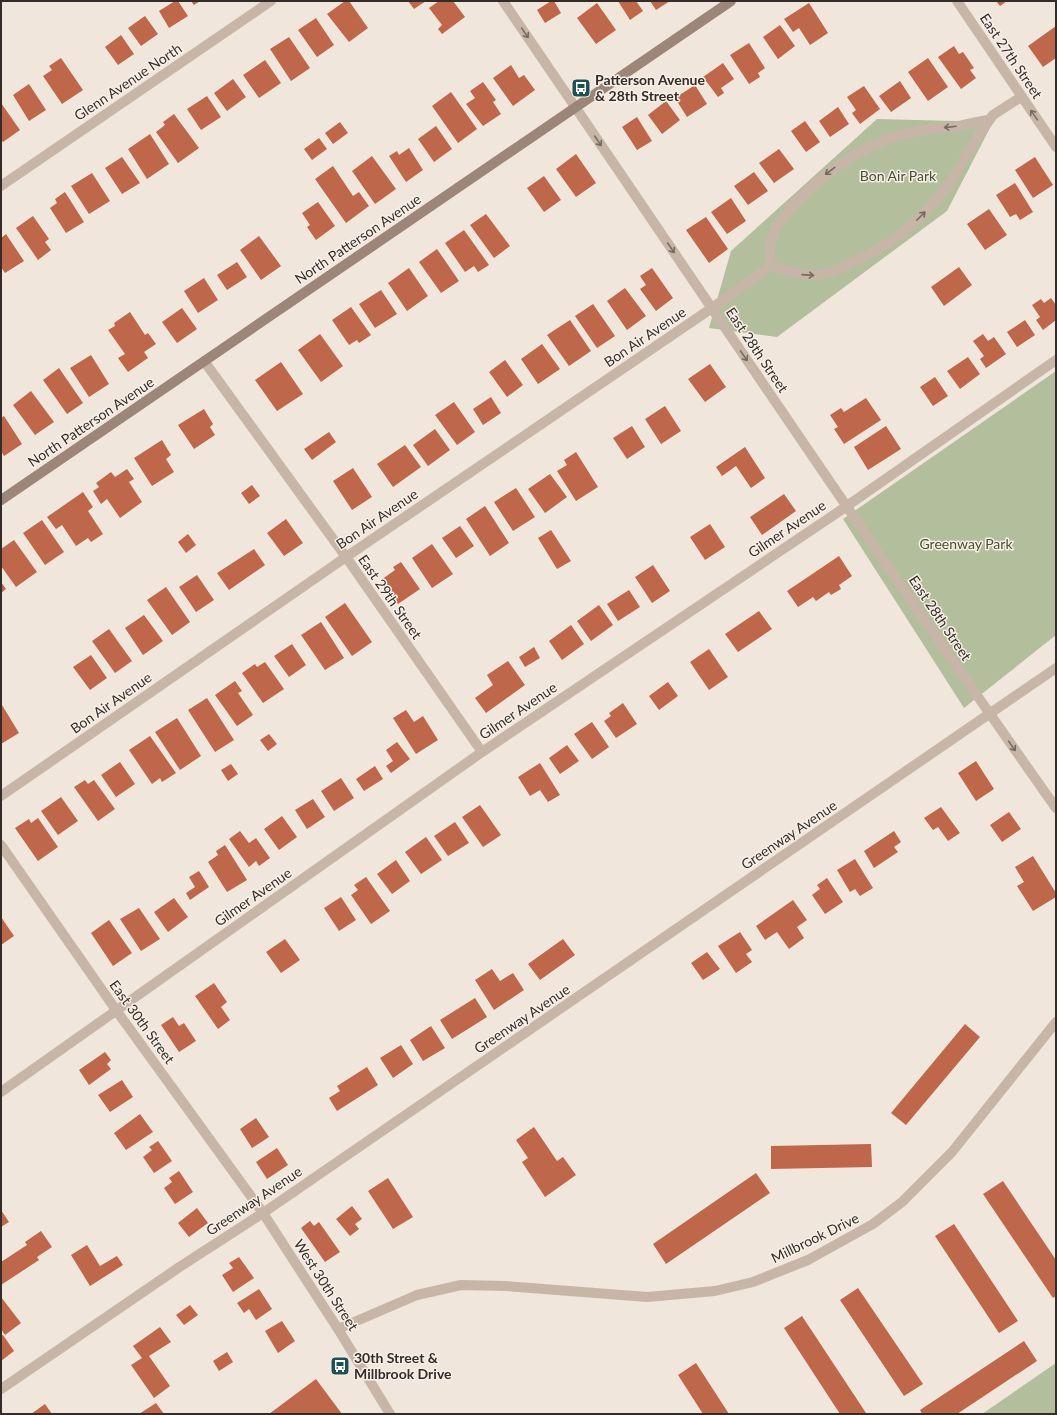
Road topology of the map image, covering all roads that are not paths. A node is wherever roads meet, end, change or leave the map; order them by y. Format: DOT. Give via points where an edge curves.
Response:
graph roads {
  1 [pos="271,1"];
  2 [pos="503,1"];
  3 [pos="731,1"];
  4 [pos="957,1"];
  5 [pos="1021,97"];
  6 [pos="576,108"];
  7 [pos="988,120"];
  8 [pos="1056,147"];
  9 [pos="1,186"];
  10 [pos="771,266"];
  11 [pos="712,308"];
  12 [pos="1056,360"];
  13 [pos="204,361"];
  14 [pos="1,500"];
  15 [pos="847,506"];
  16 [pos="346,557"];
  17 [pos="1056,668"];
  18 [pos="990,715"];
  19 [pos="482,752"];
  20 [pos="1,796"];
  21 [pos="1056,808"];
  22 [pos="1,845"];
  23 [pos="116,1010"];
  24 [pos="1056,1022"];
  25 [pos="1,1092"];
  26 [pos="263,1213"];
  27 [pos="338,1329"];
  28 [pos="1,1389"];
  29 [pos="390,1414"];
  1 -- 9 [label="street, Glenn Avenue North"];
  2 -- 6 [label="street, East 28th Street, one-way"];
  3 -- 6 [label="main road, North Patterson Avenue"];
  4 -- 5 [label="street, East 27th Street"];
  5 -- 7 [label="street"];
  8 -- 5 [label="street, East 27th Street, one-way"];
  6 -- 11 [label="street, East 28th Street, one-way"];
  6 -- 13 [label="main road, North Patterson Avenue"];
  10 -- 7 [label="street, one-way" via="804,275 818,275 862,258 892,241 933,204 950,182"];
  7 -- 10 [label="street, one-way" via="913,132 887,139 844,160 822,176 780,222 770,247"];
  10 -- 11 [label="street, Bon Air Avenue"];
  11 -- 15 [label="street, East 28th Street, one-way"];
  11 -- 16 [label="street, Bon Air Avenue"];
  12 -- 15 [label="street, Gilmer Avenue"];
  13 -- 14 [label="main road, North Patterson Avenue"];
  13 -- 16 [label="street, East 29th Street"];
  15 -- 18 [label="street, East 28th Street"];
  15 -- 19 [label="street, Gilmer Avenue"];
  16 -- 19 [label="street, East 29th Street"];
  16 -- 20 [label="street, Bon Air Avenue"];
  17 -- 18 [label="street, Greenway Avenue"];
  18 -- 21 [label="street, East 28th Street, one-way"];
  18 -- 26 [label="street, Greenway Avenue"];
  19 -- 23 [label="street, Gilmer Avenue"];
  22 -- 23 [label="street, East 30th Street"];
  23 -- 25 [label="street, Gilmer Avenue"];
  23 -- 26 [label="street, East 30th Street"];
  24 -- 27 [label="street, Millbrook Drive" via="952,1152 902,1202 873,1224 808,1260 753,1282 715,1291 647,1297 461,1285 417,1295"];
  26 -- 27 [label="street, West 30th Street"];
  26 -- 28 [label="street, Greenway Avenue"];
  27 -- 29 [label="street, West 30th Street"];
}
